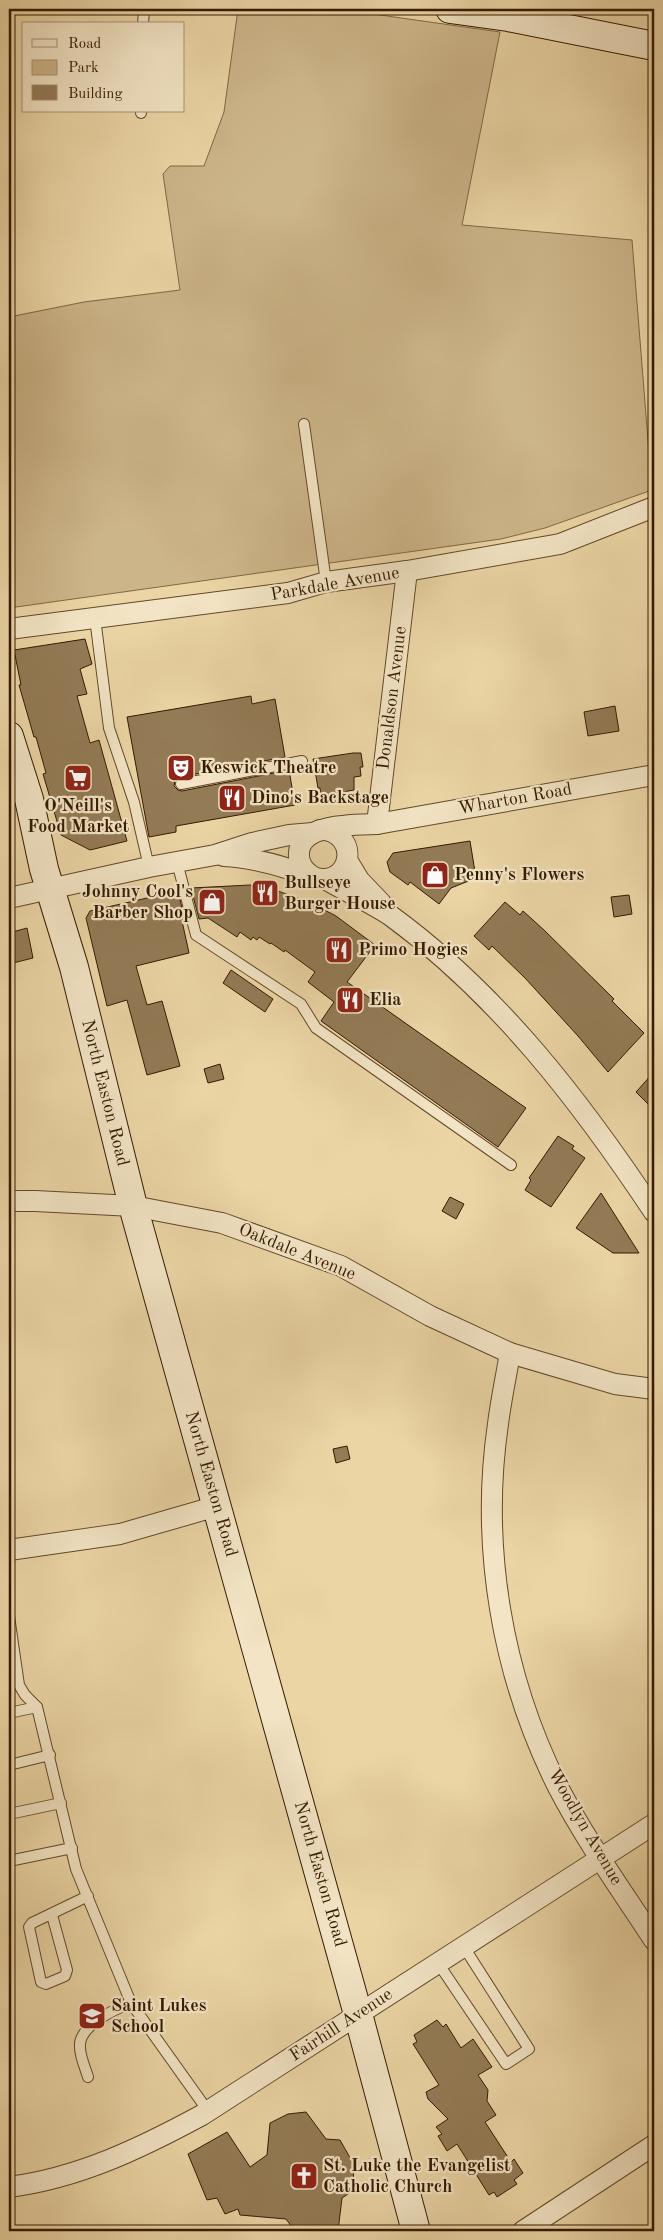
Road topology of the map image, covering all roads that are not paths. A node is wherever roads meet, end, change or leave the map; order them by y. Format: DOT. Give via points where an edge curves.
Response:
graph roads {
  1 [pos="144,9"];
  2 [pos="450,9"];
  3 [pos="143,22"];
  4 [pos="654,46"];
  5 [pos="304,424"];
  6 [pos="654,507"];
  7 [pos="406,571"];
  8 [pos="326,582"];
  9 [pos="95,618"];
  10 [pos="9,629"];
  11 [pos="9,736"];
  12 [pos="302,761"];
  13 [pos="654,775"];
  14 [pos="181,784"];
  15 [pos="377,824"];
  16 [pos="316,831"];
  17 [pos="214,855"];
  18 [pos="348,856"];
  19 [pos="177,862"];
  20 [pos="149,866"];
  21 [pos="317,878"];
  22 [pos="50,888"];
  23 [pos="9,898"];
  24 [pos="413,934"];
  25 [pos="511,1165"];
  26 [pos="9,1201"];
  27 [pos="133,1206"];
  28 [pos="654,1212"];
  29 [pos="510,1353"];
  30 [pos="654,1389"];
  31 [pos="217,1506"];
  32 [pos="9,1550"];
  33 [pos="9,1616"];
  34 [pos="37,1707"];
  35 [pos="9,1713"];
  36 [pos="50,1755"];
  37 [pos="9,1765"];
  38 [pos="61,1803"];
  39 [pos="9,1814"];
  40 [pos="654,1824"];
  41 [pos="72,1848"];
  42 [pos="602,1859"];
  43 [pos="9,1861"];
  44 [pos="88,1896"];
  45 [pos="52,1915"];
  46 [pos="654,1940"];
  47 [pos="464,1947"];
  48 [pos="438,1963"];
  49 [pos="131,2003"];
  50 [pos="358,2014"];
  51 [pos="88,2077"];
  52 [pos="208,2111"];
  53 [pos="654,2145"];
  54 [pos="9,2186"];
  55 [pos="416,2231"];
  56 [pos="523,2231"];
  1 -- 3 [label="lane"];
  2 -- 4 [label="main road"];
  5 -- 8 [label="lane"];
  6 -- 7 [label="street, Parkdale Avenue" via="560,544"];
  7 -- 8 [label="street, Parkdale Avenue"];
  7 -- 15 [label="street, Donaldson Avenue"];
  8 -- 9 [label="street, Parkdale Avenue" via="288,593"];
  9 -- 10 [label="street, Parkdale Avenue"];
  9 -- 20 [label="lane" via="109,728 134,802"];
  11 -- 22 [label="main road, North Easton Road" via="29,799"];
  12 -- 14 [label="lane"];
  13 -- 15 [label="street, Wharton Road"];
  15 -- 16 [label="street, Wharton Road"];
  15 -- 18 [label="street, Wharton Road" via="359,836"];
  16 -- 17 [label="street, Wharton Road"];
  16 -- 18 [label="street" via="331,831 339,836 346,845"];
  16 -- 21 [label="street" via="303,841 299,852 303,868"];
  17 -- 19 [label="street"];
  17 -- 21 [label="street" via="257,860"];
  18 -- 21 [label="street, Wharton Road" via="340,872"];
  18 -- 24 [label="street" via="354,873 366,888"];
  19 -- 20 [label="street"];
  19 -- 25 [label="lane" via="196,936 301,1004 316,1028"];
  20 -- 22 [label="street"];
  21 -- 24 [label="street" via="382,911"];
  22 -- 23 [label="street"];
  22 -- 27 [label="main road, North Easton Road" via="74,967"];
  24 -- 28 [label="street" via="489,1001 532,1048 567,1089"];
  26 -- 27 [label="street, Oakdale Avenue"];
  27 -- 29 [label="street, Oakdale Avenue" via="222,1223 341,1266 430,1316"];
  27 -- 31 [label="main road, North Easton Road"];
  29 -- 30 [label="street, Oakdale Avenue" via="615,1384"];
  29 -- 42 [label="street, Woodlyn Avenue" via="498,1425 492,1494 495,1572 504,1636 524,1708 558,1787"];
  31 -- 32 [label="street" via="120,1534"];
  31 -- 50 [label="main road, North Easton Road"];
  33 -- 34 [label="lane" via="20,1686"];
  34 -- 35 [label="lane"];
  34 -- 36 [label="lane"];
  36 -- 37 [label="lane"];
  36 -- 38 [label="lane"];
  38 -- 39 [label="lane"];
  38 -- 41 [label="lane"];
  40 -- 42 [label="street, Fairhill Avenue"];
  41 -- 43 [label="lane"];
  41 -- 44 [label="lane" via="76,1869"];
  42 -- 46 [label="street, Woodlyn Avenue"];
  42 -- 47 [label="street, Fairhill Avenue"];
  44 -- 45 [label="lane"];
  44 -- 49 [label="lane"];
  45 -- 45 [label="lane" via="29,1927 41,1982 46,1984 65,1976 67,1970"];
  47 -- 48 [label="street, Fairhill Avenue"];
  47 -- 48 [label="lane" via="529,2049 506,2064"];
  48 -- 50 [label="street, Fairhill Avenue"];
  49 -- 51 [label="lane" via="107,2013 83,2034 79,2045"];
  49 -- 52 [label="lane"];
  50 -- 52 [label="street, Fairhill Avenue"];
  50 -- 55 [label="main road, North Easton Road"];
  52 -- 54 [label="street, Fairhill Avenue" via="160,2138 106,2162 73,2174"];
  53 -- 56 [label="street"];
}
